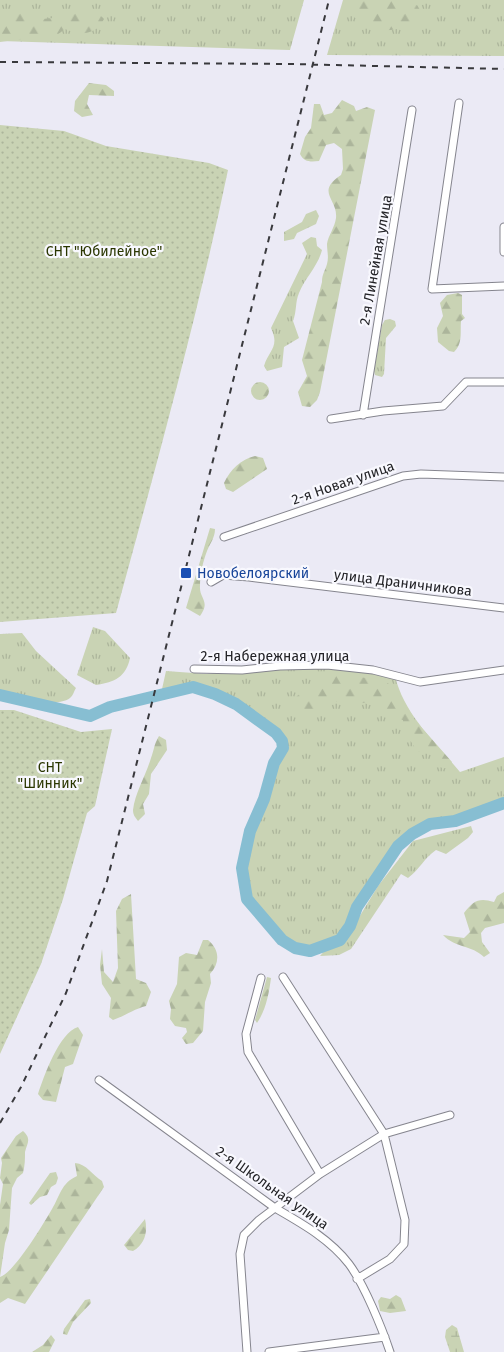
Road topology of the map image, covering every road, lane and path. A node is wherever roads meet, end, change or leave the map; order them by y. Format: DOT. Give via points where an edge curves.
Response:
graph roads {
  1 [pos="459,103"];
  2 [pos="412,110"];
  3 [pos="504,226"];
  4 [pos="504,252"];
  5 [pos="504,286"];
  6 [pos="504,382"];
  7 [pos="363,415"];
  8 [pos="331,419"];
  9 [pos="504,477"];
  10 [pos="224,538"];
  11 [pos="211,582"];
  12 [pos="504,608"];
  13 [pos="194,669"];
  14 [pos="504,670"];
  15 [pos="283,977"];
  16 [pos="261,978"];
  17 [pos="99,1080"];
  18 [pos="450,1115"];
  19 [pos="384,1134"];
  20 [pos="320,1174"];
  21 [pos="275,1208"];
  22 [pos="358,1279"];
  23 [pos="385,1337"];
  24 [pos="247,1352"];
  25 [pos="269,1352"];
  26 [pos="390,1352"];
  1 -- 5 [label="street" via="432,289"];
  2 -- 7 [label="street, 2-я Линейная улица"];
  3 -- 4 [label="street"];
  6 -- 7 [label="street" via="466,382 443,406"];
  7 -- 8 [label="street"];
  9 -- 10 [label="street, 2-я Новая улица" via="403,476"];
  11 -- 12 [label="street, улица Драничникова" via="223,575 250,577"];
  13 -- 14 [label="street, 2-я Набережная улица" via="327,665 373,670 420,682"];
  15 -- 19 [label="street"];
  16 -- 20 [label="street" via="246,1034 248,1052"];
  17 -- 21 [label="street, 2-я Школьная улица"];
  18 -- 19 [label="street"];
  19 -- 20 [label="street"];
  19 -- 22 [label="street" via="405,1220 404,1244 390,1259"];
  20 -- 21 [label="street"];
  21 -- 22 [label="street, 2-я Школьная улица" via="327,1242 349,1264"];
  21 -- 24 [label="street" via="244,1235 240,1254"];
  22 -- 23 [label="street, 2-я Школьная улица"];
  23 -- 25 [label="street"];
  23 -- 26 [label="street, 2-я Школьная улица"];
}
